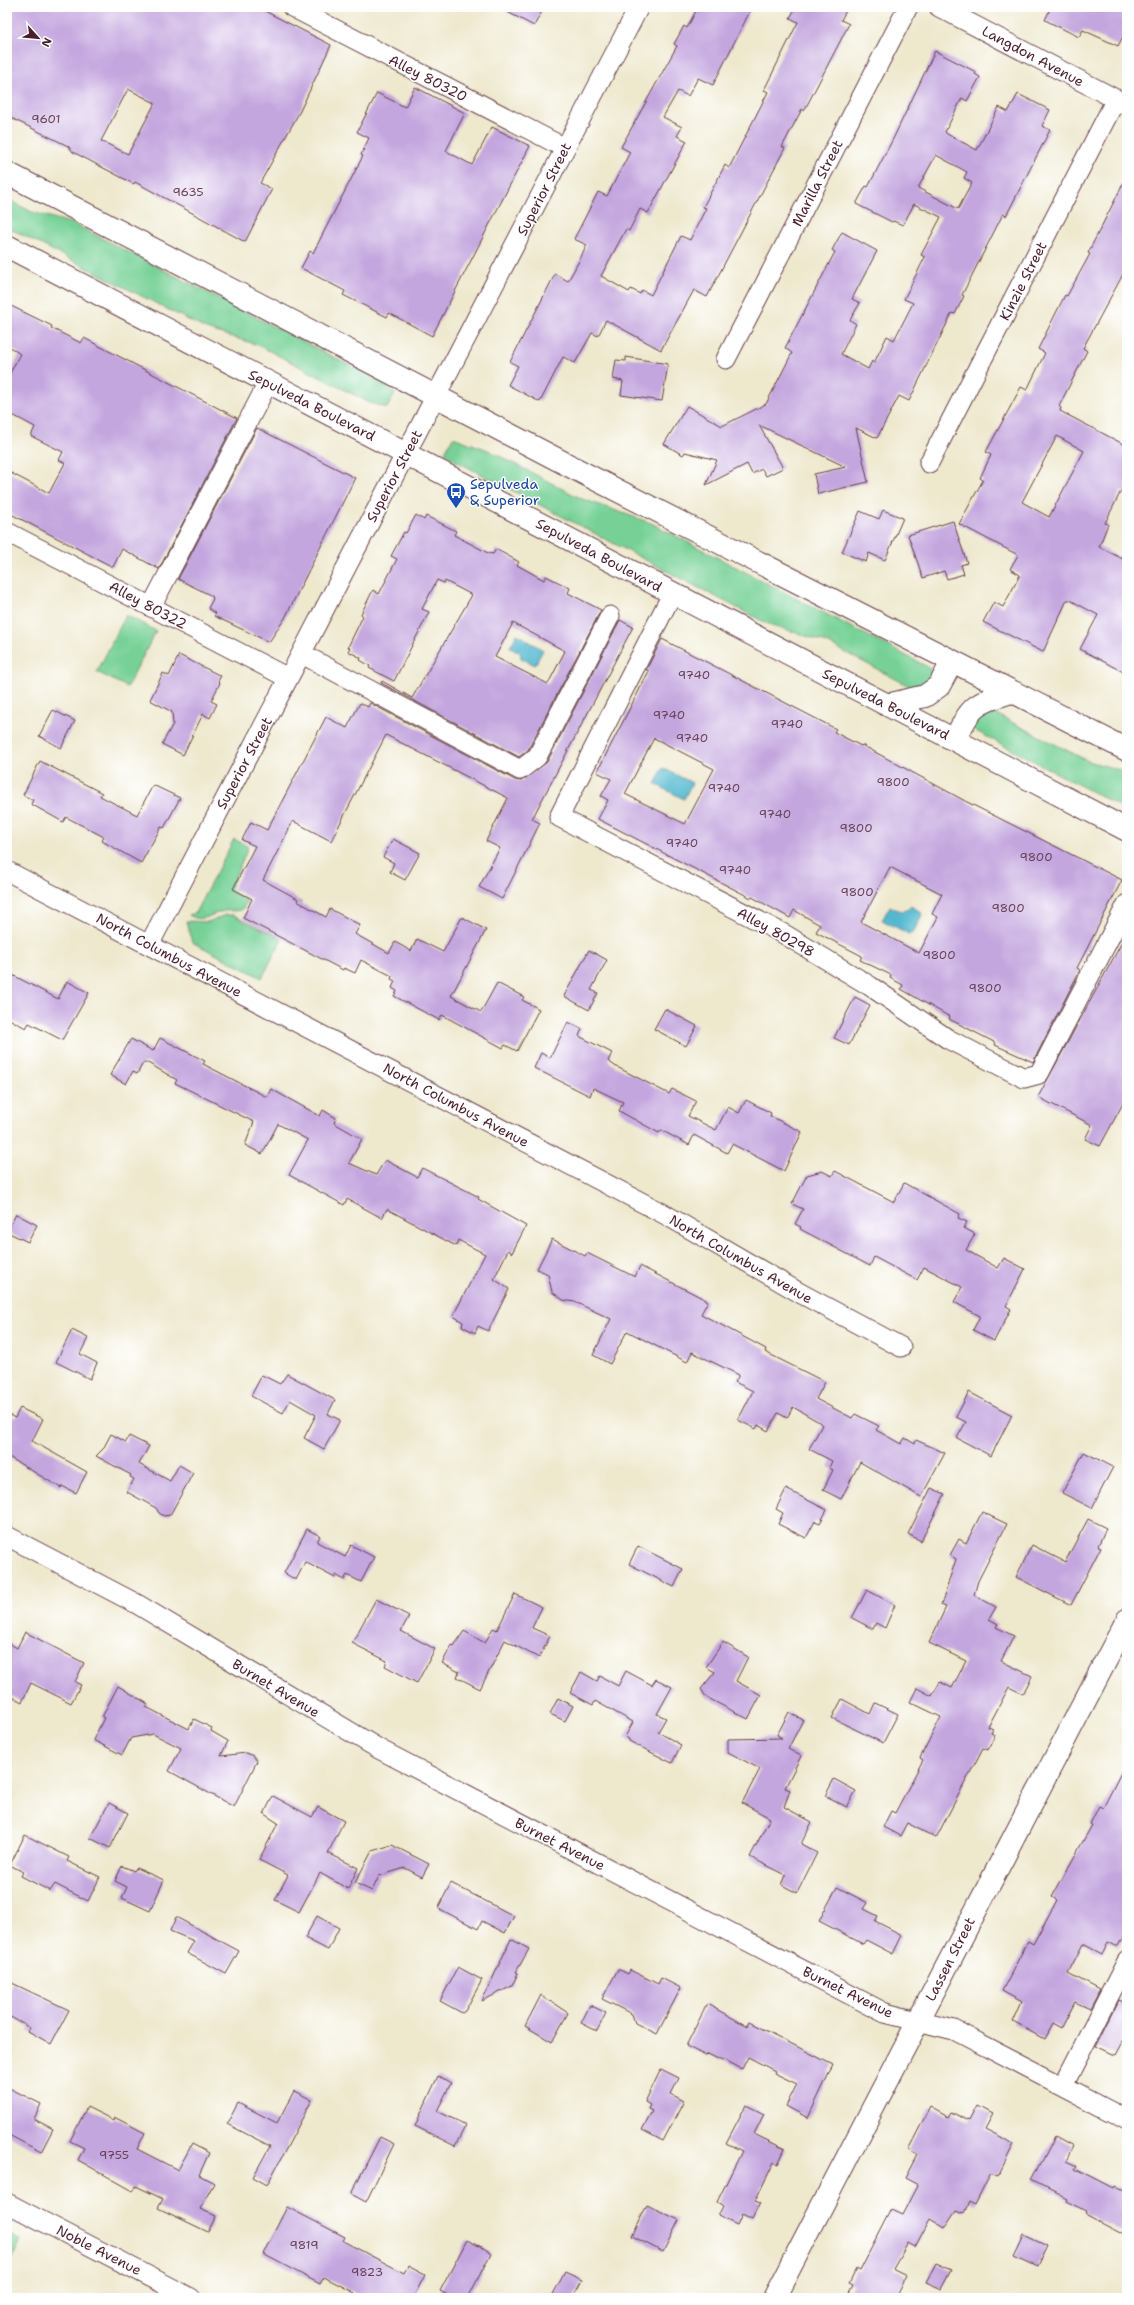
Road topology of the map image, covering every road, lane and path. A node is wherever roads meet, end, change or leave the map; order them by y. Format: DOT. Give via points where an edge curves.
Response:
graph roads {
  1 [pos="292,7"];
  2 [pos="639,7"];
  3 [pos="908,7"];
  4 [pos="939,7"];
  5 [pos="968,13"];
  6 [pos="1122,102"];
  7 [pos="565,148"];
  8 [pos="7,173"];
  9 [pos="7,246"];
  10 [pos="726,359"];
  11 [pos="268,383"];
  12 [pos="436,395"];
  13 [pos="405,453"];
  14 [pos="929,463"];
  15 [pos="7,532"];
  16 [pos="672,594"];
  17 [pos="151,607"];
  18 [pos="610,616"];
  19 [pos="302,654"];
  20 [pos="952,662"];
  21 [pos="288,678"];
  22 [pos="1011,692"];
  23 [pos="887,705"];
  24 [pos="955,740"];
  25 [pos="1125,744"];
  26 [pos="1127,830"];
  27 [pos="7,872"];
  28 [pos="1127,904"];
  29 [pos="149,945"];
  30 [pos="901,1347"];
  31 [pos="7,1536"];
  32 [pos="1127,1620"];
  33 [pos="1127,1961"];
  34 [pos="918,2021"];
  35 [pos="1063,2086"];
  36 [pos="1127,2120"];
  37 [pos="7,2203"];
  38 [pos="191,2298"];
  39 [pos="774,2298"];
  1 -- 7 [label="street, Alley 80320"];
  2 -- 7 [label="street, Superior Street"];
  3 -- 10 [label="street, Marilla Street"];
  4 -- 5 [label="street, Langdon Avenue"];
  5 -- 6 [label="street, Langdon Avenue"];
  6 -- 14 [label="street, Kinzie Street"];
  7 -- 12 [label="street, Superior Street"];
  8 -- 12 [label="main road"];
  9 -- 11 [label="main road, Sepulveda Boulevard"];
  11 -- 13 [label="main road, Sepulveda Boulevard"];
  11 -- 17 [label="street"];
  12 -- 13 [label="street, Superior Street"];
  12 -- 20 [label="main road"];
  13 -- 16 [label="main road, Sepulveda Boulevard"];
  13 -- 19 [label="street, Superior Street"];
  15 -- 17 [label="street, Alley 80322"];
  16 -- 23 [label="main road, Sepulveda Boulevard"];
  16 -- 28 [label="street, Alley 80298" via="559,817 784,934 870,986 948,1039 1024,1078 1039,1074"];
  17 -- 21 [label="street, Alley 80322"];
  18 -- 19 [label="street" via="537,757 520,770"];
  19 -- 21 [label="street, Superior Street"];
  20 -- 22 [label="main road"];
  20 -- 23 [label="main road" via="938,686 925,696"];
  21 -- 29 [label="street, Superior Street"];
  22 -- 24 [label="main road" via="981,702 966,718"];
  22 -- 25 [label="main road"];
  23 -- 24 [label="main road, Sepulveda Boulevard"];
  24 -- 26 [label="main road, Sepulveda Boulevard"];
  27 -- 29 [label="street, North Columbus Avenue"];
  29 -- 30 [label="street, North Columbus Avenue" via="666,1215 800,1293"];
  31 -- 34 [label="street, Burnet Avenue" via="137,1604 379,1749 885,2013"];
  32 -- 34 [label="main road, Lassen Street"];
  33 -- 35 [label="street"];
  34 -- 35 [label="street, Burnet Avenue" via="954,2030"];
  34 -- 39 [label="main road, Lassen Street"];
  35 -- 36 [label="street, Burnet Avenue"];
  37 -- 38 [label="street, Noble Avenue"];
}
